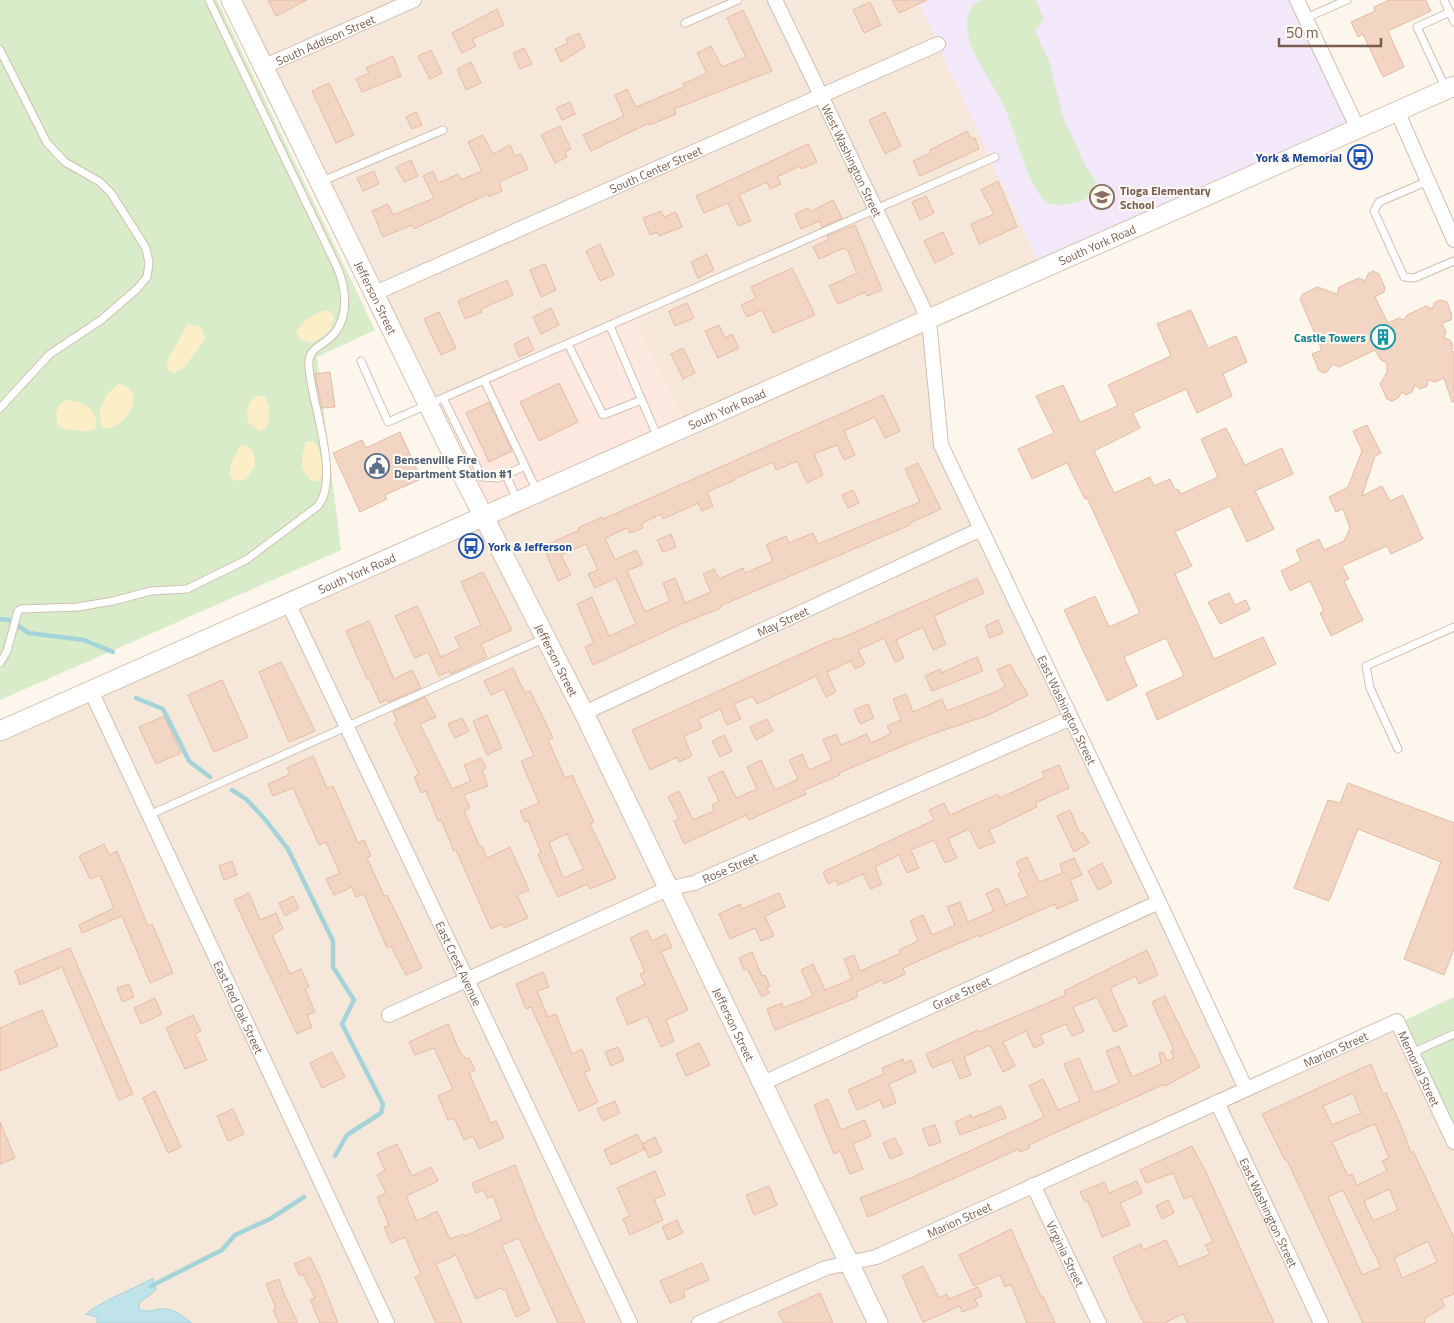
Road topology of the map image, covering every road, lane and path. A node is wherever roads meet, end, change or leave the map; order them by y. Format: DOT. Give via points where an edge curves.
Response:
graph roads {
  1 [pos="209,0"];
  2 [pos="231,0"];
  3 [pos="414,0"];
  4 [pos="738,0"];
  5 [pos="776,0"];
  6 [pos="1297,0"];
  7 [pos="1347,0"];
  8 [pos="1444,0"];
  9 [pos="1450,12"];
  10 [pos="1306,18"];
  11 [pos="1454,22"];
  12 [pos="685,23"];
  13 [pos="938,44"];
  14 [pos="0,50"];
  15 [pos="263,67"];
  16 [pos="1450,88"];
  17 [pos="821,95"];
  18 [pos="1397,111"];
  19 [pos="1358,129"];
  20 [pos="443,130"];
  21 [pos="995,157"];
  22 [pos="1428,181"];
  23 [pos="320,183"];
  24 [pos="876,210"];
  25 [pos="1454,240"];
  26 [pos="1454,261"];
  27 [pos="373,294"];
  28 [pos="929,320"];
  29 [pos="610,326"];
  30 [pos="568,344"];
  31 [pos="361,361"];
  32 [pos="484,380"];
  33 [pos="642,400"];
  34 [pos="436,401"];
  35 [pos="0,408"];
  36 [pos="659,440"];
  37 [pos="525,466"];
  38 [pos="506,475"];
  39 [pos="474,480"];
  40 [pos="538,494"];
  41 [pos="518,503"];
  42 [pos="484,518"];
  43 [pos="981,529"];
  44 [pos="288,603"];
  45 [pos="1454,627"];
  46 [pos="546,638"];
  47 [pos="0,663"];
  48 [pos="91,691"];
  49 [pos="584,714"];
  50 [pos="1071,718"];
  51 [pos="346,728"];
  52 [pos="0,731"];
  53 [pos="1398,749"];
  54 [pos="149,815"];
  55 [pos="667,889"];
  56 [pos="1160,902"];
  57 [pos="467,980"];
  58 [pos="389,1015"];
  59 [pos="1396,1021"];
  60 [pos="1454,1034"];
  61 [pos="1412,1053"];
  62 [pos="762,1083"];
  63 [pos="1246,1089"];
  64 [pos="1217,1102"];
  65 [pos="1454,1142"];
  66 [pos="1033,1185"];
  67 [pos="850,1264"];
  68 [pos="387,1323"];
  69 [pos="630,1323"];
  70 [pos="699,1323"];
  71 [pos="878,1323"];
  72 [pos="1099,1323"];
  73 [pos="1321,1323"];
  1 -- 47 [label="lane" via="344,285 340,326 311,352 309,358 310,386 326,464 324,495 318,506 246,560 199,584 183,590 150,591 78,607 21,609 8,651"];
  2 -- 15 [label="main road, Jefferson Street"];
  3 -- 15 [label="street, South Addison Street"];
  4 -- 12 [label="lane"];
  5 -- 17 [label="street, West Washington Street"];
  6 -- 10 [label="street"];
  7 -- 10 [label="lane"];
  8 -- 9 [label="lane"];
  9 -- 11 [label="lane"];
  9 -- 16 [label="lane" via="1417,27"];
  10 -- 19 [label="street"];
  13 -- 17 [label="street, South Center Street"];
  14 -- 35 [label="lane" via="47,143 65,162 107,189 143,243 149,263 147,277 141,286 101,320 50,354"];
  15 -- 23 [label="main road, Jefferson Street"];
  16 -- 18 [label="main road, South York Road"];
  17 -- 24 [label="street, West Washington Street"];
  17 -- 27 [label="street, South Center Street"];
  18 -- 19 [label="main road, South York Road"];
  18 -- 22 [label="street"];
  19 -- 28 [label="main road, South York Road"];
  20 -- 23 [label="lane"];
  21 -- 24 [label="lane"];
  22 -- 25 [label="street"];
  22 -- 26 [label="lane" via="1379,202 1374,211 1404,277 1414,278"];
  23 -- 27 [label="main road, Jefferson Street"];
  24 -- 28 [label="street, West Washington Street"];
  24 -- 29 [label="lane"];
  27 -- 34 [label="main road, Jefferson Street"];
  28 -- 36 [label="main road, South York Road"];
  28 -- 43 [label="street, East Washington Street" via="941,445"];
  29 -- 30 [label="lane"];
  29 -- 33 [label="lane"];
  30 -- 32 [label="lane"];
  30 -- 33 [label="lane" via="603,416"];
  31 -- 34 [label="lane" via="388,422"];
  32 -- 34 [label="lane"];
  32 -- 37 [label="lane"];
  33 -- 36 [label="lane"];
  34 -- 39 [label="main road, Jefferson Street"];
  36 -- 40 [label="main road, South York Road"];
  37 -- 38 [label="lane"];
  37 -- 40 [label="lane"];
  38 -- 39 [label="lane"];
  38 -- 41 [label="lane"];
  39 -- 42 [label="main road, Jefferson Street"];
  40 -- 41 [label="main road, South York Road"];
  41 -- 42 [label="main road, South York Road"];
  42 -- 44 [label="main road, South York Road"];
  42 -- 46 [label="main road, Jefferson Street"];
  43 -- 49 [label="street, May Street"];
  43 -- 50 [label="street, East Washington Street"];
  44 -- 48 [label="main road, South York Road"];
  44 -- 51 [label="street, East Crest Avenue"];
  45 -- 53 [label="lane" via="1366,666 1370,688"];
  46 -- 49 [label="main road, Jefferson Street"];
  46 -- 51 [label="lane"];
  48 -- 52 [label="main road, South York Road"];
  48 -- 54 [label="street, East Red Oak Street"];
  49 -- 55 [label="main road, Jefferson Street"];
  50 -- 55 [label="street, Rose Street" via="694,883"];
  50 -- 56 [label="street, East Washington Street"];
  51 -- 54 [label="lane"];
  51 -- 57 [label="street, East Crest Avenue"];
  54 -- 68 [label="street, East Red Oak Street"];
  55 -- 57 [label="street, Rose Street"];
  55 -- 62 [label="main road, Jefferson Street"];
  56 -- 62 [label="street, Grace Street"];
  56 -- 63 [label="street, East Washington Street"];
  57 -- 58 [label="street, Rose Street"];
  57 -- 69 [label="street, East Crest Avenue"];
  59 -- 61 [label="street, Memorial Street"];
  59 -- 63 [label="street, Marion Street"];
  60 -- 61 [label="lane"];
  61 -- 65 [label="street, Memorial Street"];
  62 -- 67 [label="main road, Jefferson Street"];
  63 -- 64 [label="street, Marion Street"];
  64 -- 66 [label="street, Marion Street"];
  64 -- 73 [label="street, East Washington Street"];
  66 -- 67 [label="street, Marion Street" via="876,1257"];
  66 -- 72 [label="street, Virginia Street"];
  67 -- 70 [label="street, Marion Street" via="826,1268"];
  67 -- 71 [label="main road, Jefferson Street"];
}
